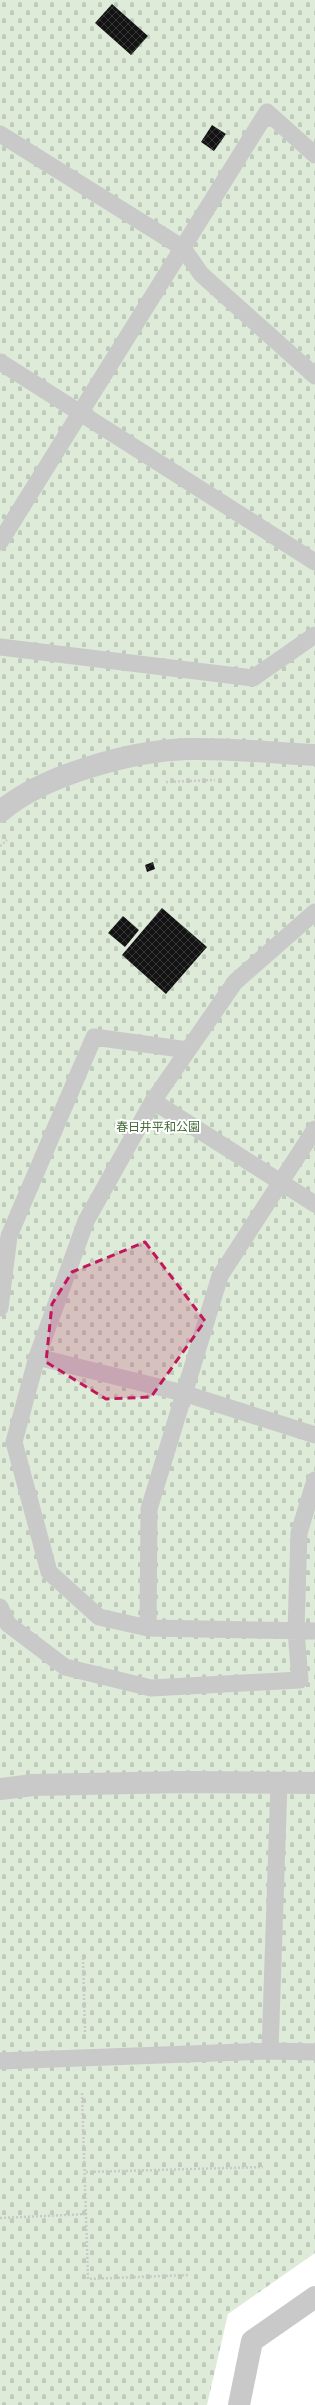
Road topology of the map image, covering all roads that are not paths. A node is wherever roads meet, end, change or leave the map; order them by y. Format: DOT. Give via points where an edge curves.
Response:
graph roads {
  1 [pos="0,134"];
  2 [pos="315,155"];
  3 [pos="183,248"];
  4 [pos="0,362"];
  5 [pos="315,376"];
  6 [pos="81,413"];
  7 [pos="0,542"];
  8 [pos="315,562"];
  9 [pos="315,635"];
  10 [pos="0,647"];
  11 [pos="315,755"];
  12 [pos="0,812"];
  13 [pos="315,912"];
  14 [pos="188,1050"];
  15 [pos="153,1101"];
  16 [pos="315,1130"];
  17 [pos="281,1182"];
  18 [pos="315,1204"];
  19 [pos="0,1308"];
  20 [pos="37,1357"];
  21 [pos="183,1394"];
  22 [pos="315,1435"];
  23 [pos="315,1480"];
  24 [pos="0,1607"];
  25 [pos="148,1628"];
  26 [pos="296,1631"];
  27 [pos="315,1631"];
  28 [pos="280,1783"];
  29 [pos="315,1783"];
  30 [pos="0,1789"];
  31 [pos="270,2051"];
  32 [pos="315,2052"];
  33 [pos="0,2061"];
  34 [pos="315,2297"];
  35 [pos="239,2405"];
  1 -- 3 [label="lane"];
  2 -- 3 [label="lane" via="267,112"];
  3 -- 5 [label="lane" via="201,274"];
  3 -- 6 [label="lane"];
  4 -- 6 [label="lane"];
  6 -- 7 [label="lane"];
  6 -- 8 [label="lane"];
  9 -- 10 [label="lane" via="253,678"];
  11 -- 12 [label="street" via="187,749 128,757 62,776"];
  13 -- 14 [label="lane" via="235,982"];
  14 -- 15 [label="lane"];
  14 -- 19 [label="lane" via="94,1037 9,1236"];
  15 -- 17 [label="lane"];
  15 -- 20 [label="lane" via="86,1221"];
  16 -- 17 [label="lane"];
  17 -- 18 [label="lane"];
  17 -- 21 [label="lane" via="220,1276"];
  20 -- 21 [label="lane"];
  20 -- 25 [label="lane" via="14,1442 49,1572 99,1617"];
  21 -- 22 [label="lane"];
  21 -- 25 [label="lane" via="149,1510"];
  23 -- 26 [label="lane" via="299,1533"];
  24 -- 26 [label="lane" via="8,1624 65,1667 151,1688 300,1680"];
  25 -- 26 [label="lane"];
  26 -- 27 [label="lane"];
  28 -- 29 [label="street"];
  28 -- 30 [label="street" via="33,1785"];
  28 -- 31 [label="lane"];
  31 -- 32 [label="lane"];
  31 -- 33 [label="lane"];
  34 -- 35 [label="street" via="252,2341"];
}
